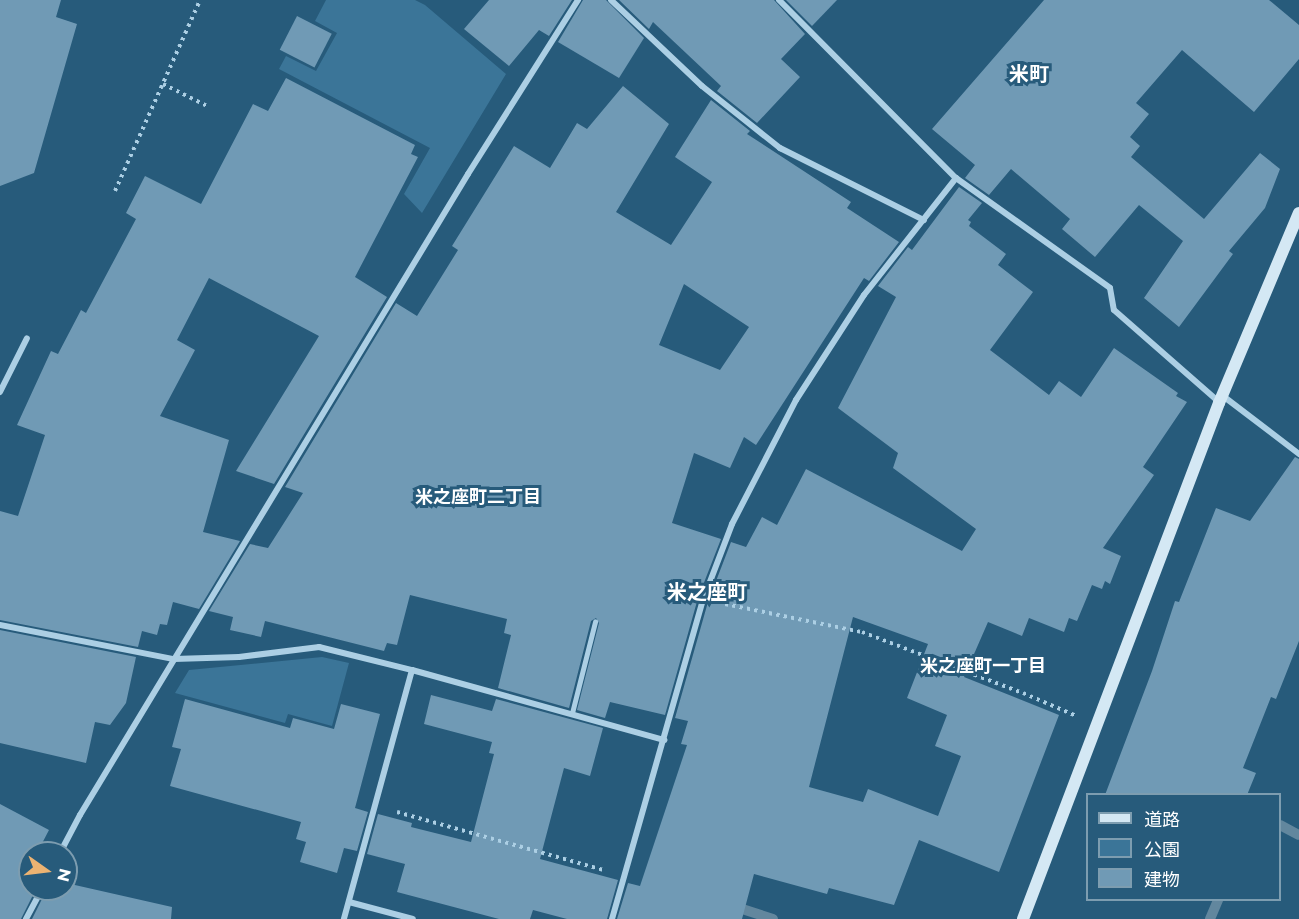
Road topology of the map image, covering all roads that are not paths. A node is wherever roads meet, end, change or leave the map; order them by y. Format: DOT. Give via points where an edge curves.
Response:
graph roads {
  1 [pos="578,0"];
  2 [pos="611,0"];
  3 [pos="779,0"];
  4 [pos="956,178"];
  5 [pos="1299,213"];
  6 [pos="924,220"];
  7 [pos="27,338"];
  8 [pos="0,392"];
  9 [pos="1221,399"];
  10 [pos="1298,451"];
  11 [pos="595,622"];
  12 [pos="0,624"];
  13 [pos="174,659"];
  14 [pos="412,670"];
  15 [pos="572,713"];
  16 [pos="664,740"];
  17 [pos="66,841"];
  18 [pos="36,901"];
  19 [pos="349,902"];
  20 [pos="26,919"];
  21 [pos="344,919"];
  22 [pos="413,919"];
  23 [pos="612,919"];
  24 [pos="1023,919"];
  1 -- 13 [label="street"];
  2 -- 6 [label="street" via="702,86 780,148"];
  3 -- 4 [label="street"];
  4 -- 6 [label="street"];
  4 -- 9 [label="street" via="1110,288 1114,310"];
  5 -- 9 [label="street"];
  6 -- 16 [label="street" via="864,295 796,400 732,524 703,600"];
  7 -- 8 [label="street"];
  9 -- 10 [label="street"];
  9 -- 24 [label="street"];
  11 -- 15 [label="lane"];
  12 -- 13 [label="street"];
  13 -- 14 [label="street" via="239,657 319,646"];
  13 -- 17 [label="street"];
  14 -- 15 [label="street"];
  14 -- 19 [label="street"];
  15 -- 16 [label="street"];
  16 -- 23 [label="street"];
  18 -- 20 [label="street"];
  19 -- 21 [label="street"];
  19 -- 22 [label="street"];
}
